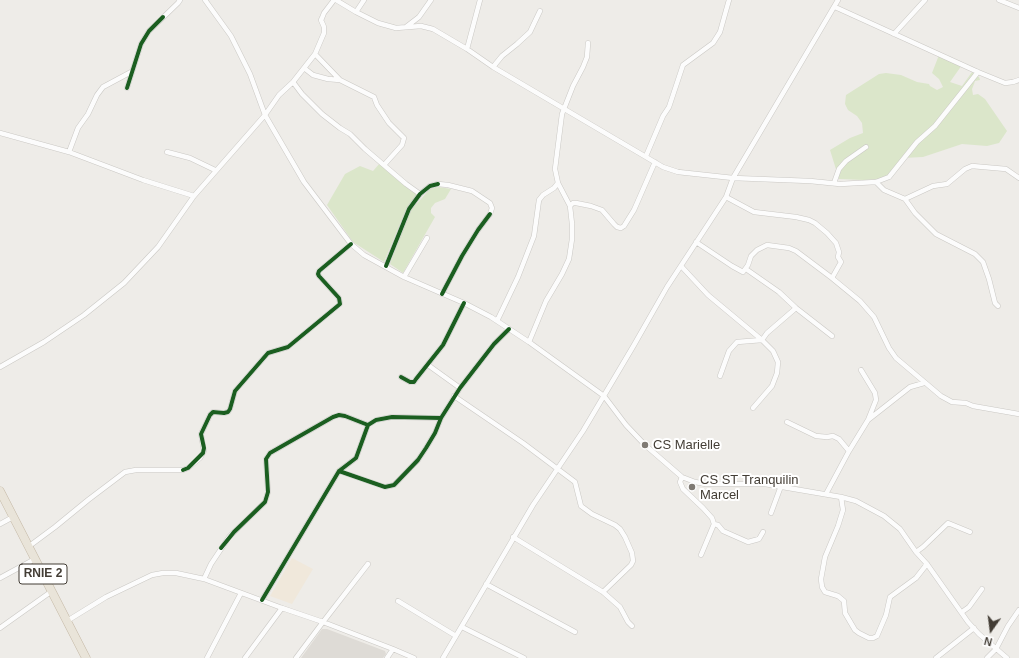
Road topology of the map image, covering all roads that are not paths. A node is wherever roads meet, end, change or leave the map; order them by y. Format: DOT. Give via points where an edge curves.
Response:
graph roads {
  1 [pos="180,0"];
  2 [pos="205,0"];
  3 [pos="364,0"];
  4 [pos="431,0"];
  5 [pos="480,0"];
  6 [pos="729,0"];
  7 [pos="838,0"];
  8 [pos="925,0"];
  9 [pos="999,0"];
  10 [pos="338,1"];
  11 [pos="835,6"];
  12 [pos="1019,8"];
  13 [pos="540,11"];
  14 [pos="356,12"];
  15 [pos="404,28"];
  16 [pos="894,34"];
  17 [pos="588,43"];
  18 [pos="467,49"];
  19 [pos="315,54"];
  20 [pos="493,67"];
  21 [pos="304,68"];
  22 [pos="131,72"];
  23 [pos="978,72"];
  24 [pos="340,80"];
  25 [pos="1019,80"];
  26 [pos="293,82"];
  27 [pos="127,88"];
  28 [pos="564,108"];
  29 [pos="265,115"];
  30 [pos="0,133"];
  31 [pos="866,147"];
  32 [pos="69,152"];
  33 [pos="167,152"];
  34 [pos="646,156"];
  35 [pos="655,162"];
  36 [pos="384,164"];
  37 [pos="215,170"];
  38 [pos="733,178"];
  39 [pos="1019,178"];
  40 [pos="876,182"];
  41 [pos="558,183"];
  42 [pos="834,184"];
  43 [pos="420,194"];
  44 [pos="194,196"];
  45 [pos="726,197"];
  46 [pos="905,199"];
  47 [pos="570,206"];
  48 [pos="426,238"];
  49 [pos="696,242"];
  50 [pos="351,244"];
  51 [pos="386,266"];
  52 [pos="681,266"];
  53 [pos="746,269"];
  54 [pos="404,277"];
  55 [pos="832,278"];
  56 [pos="442,294"];
  57 [pos="464,303"];
  58 [pos="998,306"];
  59 [pos="796,308"];
  60 [pos="497,321"];
  61 [pos="510,329"];
  62 [pos="832,336"];
  63 [pos="762,340"];
  64 [pos="530,342"];
  65 [pos="428,365"];
  66 [pos="0,367"];
  67 [pos="861,370"];
  68 [pos="720,376"];
  69 [pos="401,377"];
  70 [pos="924,383"];
  71 [pos="460,388"];
  72 [pos="454,396"];
  73 [pos="604,396"];
  74 [pos="753,408"];
  75 [pos="1019,414"];
  76 [pos="441,418"];
  77 [pos="868,420"];
  78 [pos="787,422"];
  79 [pos="368,426"];
  80 [pos="849,451"];
  81 [pos="556,469"];
  82 [pos="339,471"];
  83 [pos="682,478"];
  84 [pos="781,486"];
  85 [pos="0,491"];
  86 [pos="826,494"];
  87 [pos="841,496"];
  88 [pos="771,513"];
  89 [pos="13,517"];
  90 [pos="0,524"];
  91 [pos="714,524"];
  92 [pos="763,532"];
  93 [pos="970,532"];
  94 [pos="513,537"];
  95 [pos="28,547"];
  96 [pos="916,552"];
  97 [pos="701,555"];
  98 [pos="35,559"];
  99 [pos="368,564"];
  100 [pos="927,564"];
  101 [pos="0,578"];
  102 [pos="204,579"];
  103 [pos="486,584"];
  104 [pos="982,589"];
  105 [pos="52,591"];
  106 [pos="603,592"];
  107 [pos="241,593"];
  108 [pos="262,600"];
  109 [pos="398,601"];
  110 [pos="282,608"];
  111 [pos="1019,610"];
  112 [pos="962,612"];
  113 [pos="67,621"];
  114 [pos="323,622"];
  115 [pos="632,626"];
  116 [pos="462,627"];
  117 [pos="0,628"];
  118 [pos="974,628"];
  119 [pos="575,632"];
  120 [pos="456,636"];
  121 [pos="394,649"];
  122 [pos="996,649"];
  123 [pos="86,658"];
  124 [pos="208,658"];
  125 [pos="245,658"];
  126 [pos="296,658"];
  127 [pos="387,658"];
  128 [pos="414,658"];
  129 [pos="443,658"];
  130 [pos="524,658"];
  131 [pos="936,658"];
  132 [pos="987,658"];
  133 [pos="1007,658"];
  1 -- 22 [label="street" via="149,31 140,44"];
  2 -- 29 [label="street" via="231,36 250,74"];
  3 -- 14 [label="street"];
  4 -- 15 [label="street" via="419,17"];
  5 -- 18 [label="street"];
  6 -- 34 [label="street" via="720,32 712,43 683,65 669,107"];
  7 -- 11 [label="street"];
  8 -- 16 [label="street"];
  9 -- 12 [label="street"];
  10 -- 14 [label="street"];
  10 -- 19 [label="street" via="324,13 321,20 324,33"];
  11 -- 16 [label="street"];
  11 -- 38 [label="street"];
  13 -- 20 [label="street" via="527,35"];
  14 -- 15 [label="street" via="378,23"];
  15 -- 18 [label="street" via="421,26"];
  16 -- 23 [label="street"];
  17 -- 28 [label="street" via="585,62"];
  18 -- 20 [label="street"];
  19 -- 21 [label="street"];
  19 -- 24 [label="street"];
  20 -- 28 [label="street"];
  21 -- 24 [label="street" via="313,75"];
  21 -- 26 [label="street"];
  22 -- 27 [label="street"];
  22 -- 32 [label="street" via="102,87 78,128"];
  23 -- 25 [label="street" via="1005,83"];
  23 -- 40 [label="street" via="935,126 917,142 889,177"];
  24 -- 36 [label="street" via="374,97 389,123 404,138 402,145"];
  26 -- 29 [label="street" via="279,95"];
  26 -- 36 [label="street" via="322,114 350,134"];
  28 -- 34 [label="street"];
  28 -- 41 [label="street" via="557,143 555,169"];
  29 -- 37 [label="street"];
  29 -- 50 [label="street" via="304,182"];
  30 -- 32 [label="street"];
  31 -- 42 [label="street" via="839,169"];
  32 -- 44 [label="street"];
  33 -- 37 [label="street" via="190,158"];
  34 -- 35 [label="street"];
  35 -- 38 [label="street" via="678,172"];
  35 -- 47 [label="street" via="634,210 621,228 602,210 576,203"];
  36 -- 43 [label="street"];
  37 -- 44 [label="street"];
  38 -- 42 [label="street"];
  38 -- 45 [label="street"];
  39 -- 46 [label="street" via="1006,169 972,166 947,184 933,186"];
  40 -- 42 [label="street"];
  40 -- 46 [label="street" via="884,190"];
  41 -- 47 [label="street"];
  41 -- 60 [label="street" via="539,200 534,236"];
  43 -- 51 [label="street" via="409,208"];
  43 -- 56 [label="street" via="430,186 448,185 472,191 490,203 492,208"];
  44 -- 66 [label="street" via="158,248 124,283 84,315"];
  45 -- 49 [label="street"];
  45 -- 55 [label="street" via="754,212 796,217 814,223 836,243 839,252 841,262"];
  46 -- 58 [label="street" via="936,234 975,254 983,262"];
  47 -- 64 [label="street" via="572,238 569,259 546,301"];
  48 -- 54 [label="street"];
  49 -- 52 [label="street"];
  49 -- 53 [label="street" via="743,272"];
  50 -- 51 [label="street" via="364,255"];
  50 -- 95 [label="street" via="318,274 339,298 340,304 288,347 268,353 235,391 228,412 213,412 210,415 201,434 204,451 200,458 183,470 125,472"];
  51 -- 54 [label="street"];
  52 -- 63 [label="street" via="708,295"];
  52 -- 73 [label="street"];
  53 -- 55 [label="street" via="751,256 757,250 767,245 778,246 796,251"];
  53 -- 59 [label="street" via="779,292"];
  54 -- 56 [label="street"];
  55 -- 70 [label="street" via="860,301 874,317 896,358"];
  56 -- 57 [label="street"];
  57 -- 60 [label="street"];
  57 -- 65 [label="street" via="443,345"];
  59 -- 62 [label="street"];
  59 -- 63 [label="street"];
  60 -- 61 [label="street"];
  61 -- 64 [label="street"];
  61 -- 71 [label="street" via="494,344"];
  63 -- 68 [label="street" via="737,342 729,351"];
  63 -- 74 [label="street" via="773,351 778,362 777,372 772,386"];
  64 -- 73 [label="street"];
  65 -- 69 [label="street" via="414,382"];
  65 -- 71 [label="street"];
  67 -- 77 [label="street" via="875,393 876,400"];
  70 -- 75 [label="street" via="952,402"];
  70 -- 77 [label="street" via="910,387"];
  71 -- 72 [label="street"];
  72 -- 76 [label="street"];
  72 -- 81 [label="street"];
  73 -- 81 [label="street"];
  73 -- 83 [label="street" via="645,445"];
  76 -- 79 [label="street" via="392,417 376,420"];
  76 -- 82 [label="street" via="418,460 394,485 385,487"];
  77 -- 80 [label="street"];
  78 -- 80 [label="street" via="816,436 833,436"];
  79 -- 82 [label="street" via="356,458"];
  79 -- 102 [label="street" via="339,415 270,453 266,459 268,492 265,502 229,537"];
  80 -- 86 [label="street"];
  81 -- 94 [label="street"];
  81 -- 106 [label="street" via="575,482 581,506 586,511 620,529 632,553 631,565"];
  82 -- 108 [label="street"];
  83 -- 84 [label="street" via="706,484"];
  83 -- 91 [label="street" via="680,482 683,489 712,518"];
  84 -- 86 [label="street"];
  84 -- 88 [label="street"];
  85 -- 89 [label="highway, RNIE 2 / RNIE 2"];
  86 -- 87 [label="street"];
  87 -- 96 [label="street" via="884,516 900,529"];
  87 -- 100 [label="street" via="843,510 824,557 822,587 825,592 844,601 845,613 859,633 869,638 877,636 890,597 916,578"];
  89 -- 90 [label="street"];
  89 -- 95 [label="highway, RNIE 2 / RNIE 2"];
  91 -- 92 [label="street" via="748,542 759,539"];
  91 -- 97 [label="street"];
  93 -- 96 [label="street" via="948,523"];
  94 -- 103 [label="street"];
  94 -- 106 [label="street"];
  95 -- 98 [label="highway, RNIE 2 / RNIE 2"];
  96 -- 100 [label="street"];
  98 -- 101 [label="street"];
  98 -- 105 [label="highway, RNIE 2 / RNIE 2"];
  99 -- 114 [label="street"];
  100 -- 112 [label="street"];
  102 -- 107 [label="street"];
  102 -- 113 [label="street" via="176,573 152,575 106,597"];
  103 -- 116 [label="street"];
  103 -- 119 [label="street"];
  104 -- 112 [label="street" via="969,607"];
  105 -- 113 [label="highway, RNIE 2 / RNIE 2"];
  105 -- 117 [label="street"];
  106 -- 115 [label="street" via="620,607"];
  107 -- 108 [label="street"];
  107 -- 124 [label="street"];
  108 -- 110 [label="street"];
  109 -- 120 [label="street"];
  110 -- 114 [label="street"];
  110 -- 125 [label="street"];
  111 -- 122 [label="street"];
  112 -- 118 [label="street"];
  113 -- 123 [label="highway, RNIE 2 / RNIE 2"];
  114 -- 121 [label="street"];
  114 -- 126 [label="street"];
  116 -- 120 [label="street"];
  116 -- 130 [label="street"];
  118 -- 122 [label="street"];
  118 -- 131 [label="street"];
  120 -- 129 [label="street"];
  121 -- 127 [label="street"];
  121 -- 128 [label="street"];
  122 -- 132 [label="street"];
  122 -- 133 [label="street"];
}
